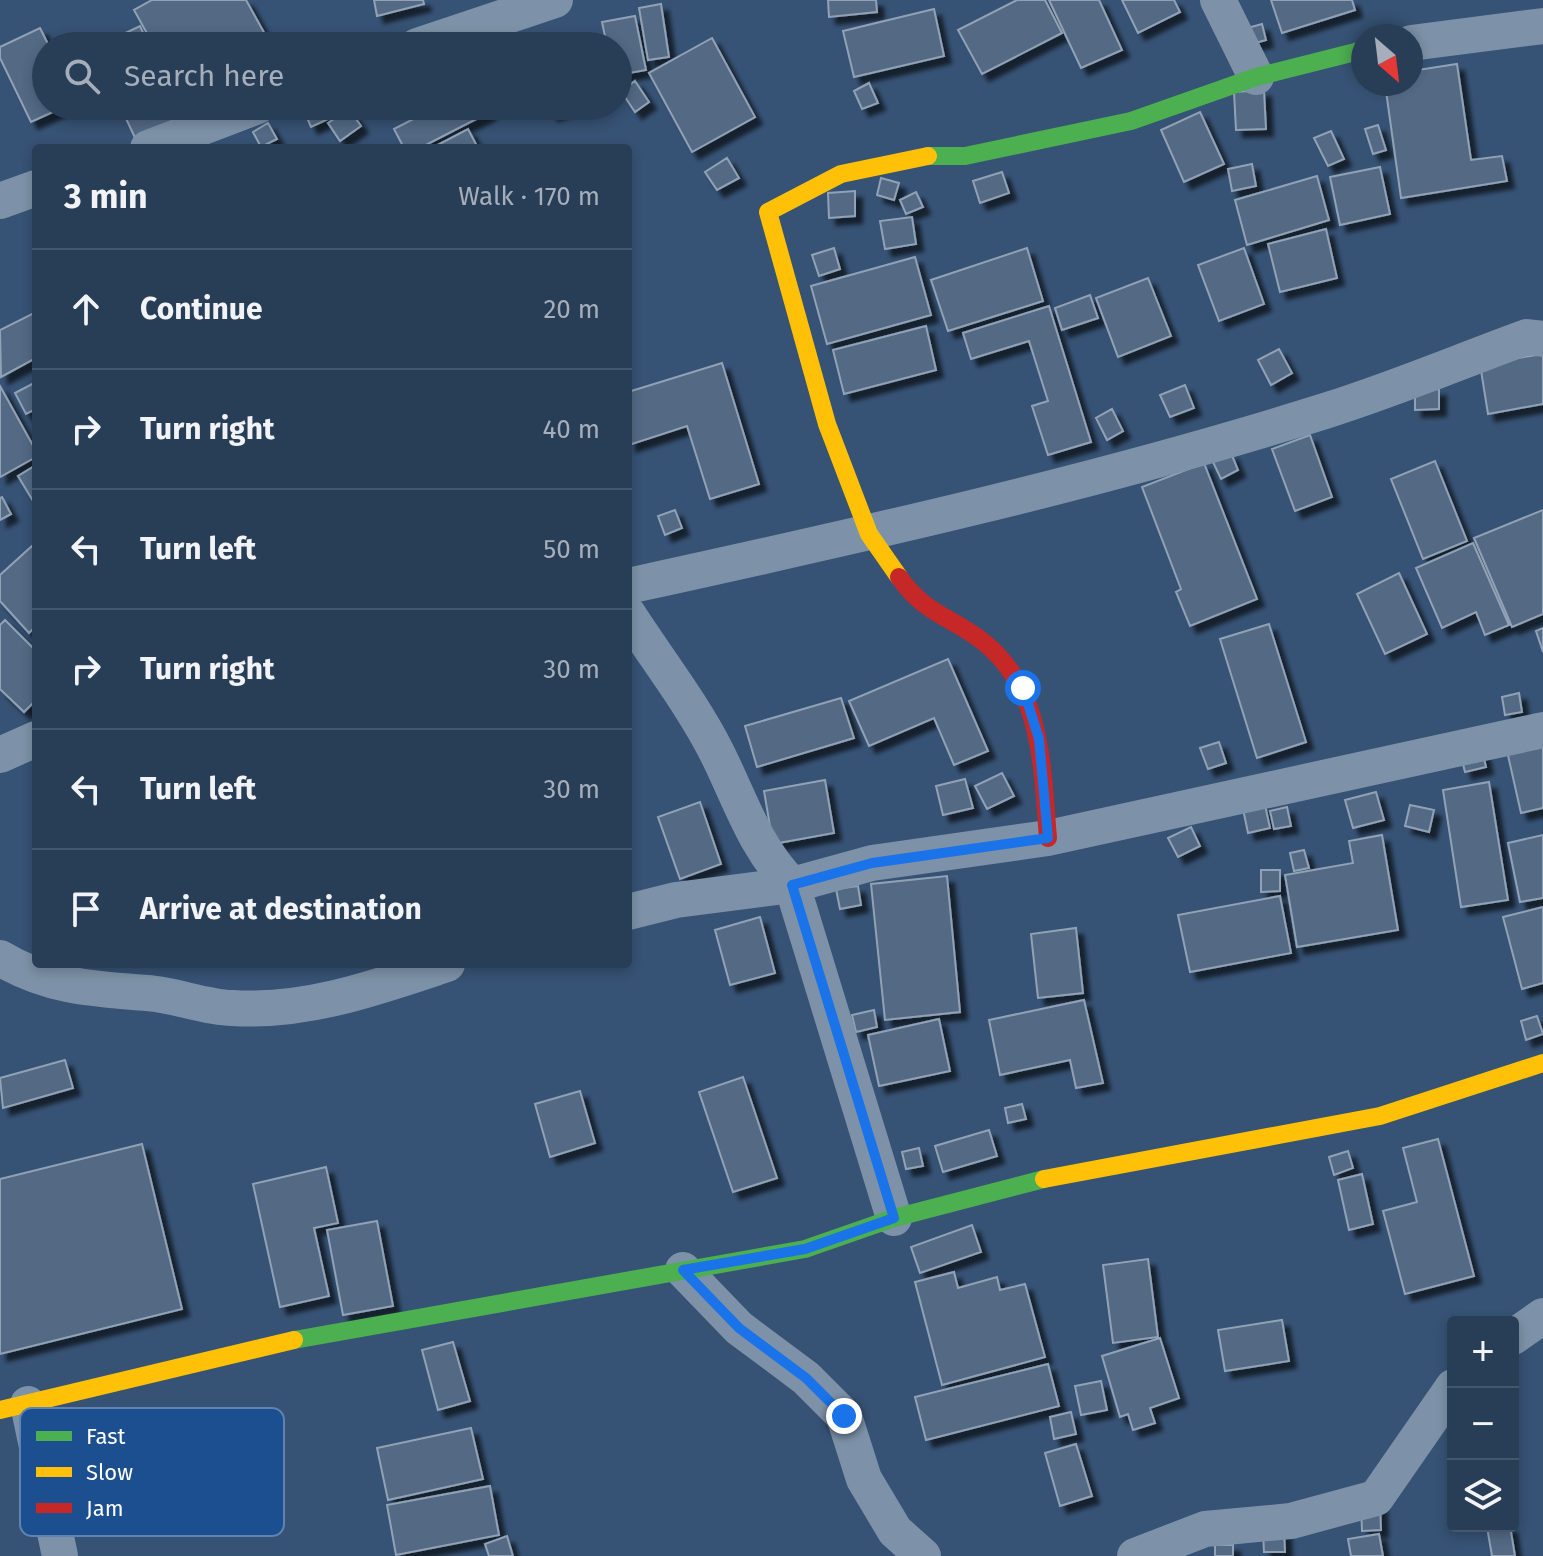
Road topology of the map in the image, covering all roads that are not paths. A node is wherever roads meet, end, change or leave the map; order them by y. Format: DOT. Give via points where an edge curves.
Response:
graph roads {
  1 [pos="555,0"];
  2 [pos="1218,0"];
  3 [pos="1543,26"];
  4 [pos="459,32"];
  5 [pos="1423,41"];
  6 [pos="1351,53"];
  7 [pos="1256,77"];
  8 [pos="221,120"];
  9 [pos="158,144"];
  10 [pos="32,189"];
  11 [pos="1,199"];
  12 [pos="1543,339"];
  13 [pos="869,534"];
  14 [pos="632,585"];
  15 [pos="632,620"];
  16 [pos="1543,730"];
  17 [pos="32,741"];
  18 [pos="0,755"];
  19 [pos="1048,838"];
  20 [pos="792,885"];
  21 [pos="632,911"];
  22 [pos="0,958"];
  23 [pos="434,968"];
  24 [pos="1543,1063"];
  25 [pos="894,1218"];
  26 [pos="683,1270"];
  27 [pos="1543,1316"];
  28 [pos="1519,1333"];
  29 [pos="1452,1388"];
  30 [pos="14,1407"];
  31 [pos="20,1426"];
  32 [pos="54,1536"];
  33 [pos="60,1556"];
  34 [pos="923,1556"];
  35 [pos="1135,1556"];
  1 -- 4 [label="street"];
  2 -- 7 [label="street"];
  3 -- 5 [label="street"];
  6 -- 7 [label="street"];
  7 -- 13 [label="street" via="1131,121 1009,148 965,156 919,156 841,174 768,212 827,424"];
  8 -- 9 [label="street"];
  10 -- 11 [label="street"];
  12 -- 13 [label="street" via="1527,337 1329,410"];
  13 -- 14 [label="street"];
  13 -- 19 [label="street" via="915,600 983,641 1023,688 1039,739"];
  15 -- 20 [label="street" via="716,751 768,861"];
  16 -- 19 [label="street"];
  17 -- 18 [label="street"];
  19 -- 20 [label="street" via="872,863"];
  20 -- 21 [label="street"];
  20 -- 25 [label="street"];
  22 -- 23 [label="street" via="81,989 151,993 231,1008 313,1004"];
  24 -- 25 [label="street" via="1380,1116 1077,1170"];
  25 -- 26 [label="street" via="805,1249"];
  26 -- 30 [label="street" via="289,1341"];
  26 -- 34 [label="street" via="739,1328 806,1378 844,1416 864,1479 895,1531"];
  27 -- 28 [label="street"];
  29 -- 35 [label="street" via="1376,1498 1291,1521 1205,1529"];
  30 -- 31 [label="street"];
  32 -- 33 [label="street"];
}
